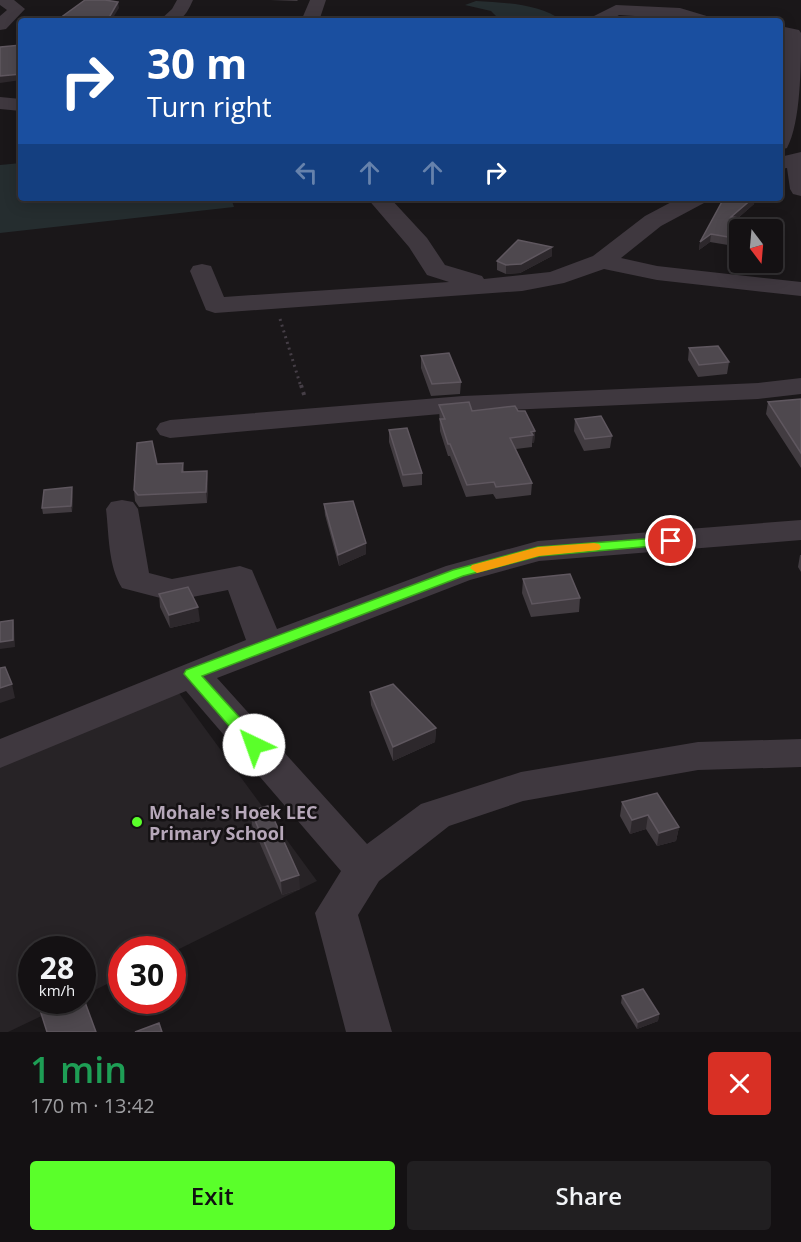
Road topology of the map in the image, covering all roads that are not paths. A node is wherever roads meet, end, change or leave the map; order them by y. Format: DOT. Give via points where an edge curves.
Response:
graph roads {
  1 [pos="185,0"];
  2 [pos="318,0"];
  3 [pos="12,2"];
  4 [pos="172,18"];
  5 [pos="311,18"];
  6 [pos="603,18"];
  7 [pos="695,18"];
  8 [pos="0,25"];
  9 [pos="783,32"];
  10 [pos="0,104"];
  11 [pos="18,105"];
  12 [pos="783,137"];
  13 [pos="381,201"];
  14 [pos="690,201"];
  15 [pos="602,261"];
  16 [pos="202,272"];
  17 [pos="478,286"];
  18 [pos="801,289"];
  19 [pos="801,386"];
  20 [pos="170,429"];
  21 [pos="122,509"];
  22 [pos="801,530"];
  23 [pos="266,647"];
  24 [pos="192,674"];
  25 [pos="801,753"];
  26 [pos="0,754"];
  27 [pos="364,868"];
  28 [pos="369,1032"];
  1 -- 4 [label="street"];
  2 -- 5 [label="street"];
  3 -- 8 [label="street" via="17,9"];
  6 -- 7 [label="street" via="616,10 641,10"];
  9 -- 12 [label="street" via="793,34 794,55 789,122"];
  10 -- 11 [label="street"];
  13 -- 17 [label="street" via="419,243 436,270 469,278"];
  14 -- 15 [label="street" via="653,221"];
  15 -- 17 [label="street" via="555,279"];
  15 -- 18 [label="street" via="657,273"];
  16 -- 17 [label="street" via="214,304"];
  19 -- 20 [label="street" via="463,404"];
  21 -- 23 [label="street" via="134,580 171,590 240,577"];
  22 -- 23 [label="street" via="538,552 458,573"];
  23 -- 24 [label="street"];
  24 -- 26 [label="street"];
  24 -- 27 [label="street"];
  25 -- 27 [label="street" via="698,756 521,787 435,815"];
  27 -- 28 [label="street" via="336,913"];
}
